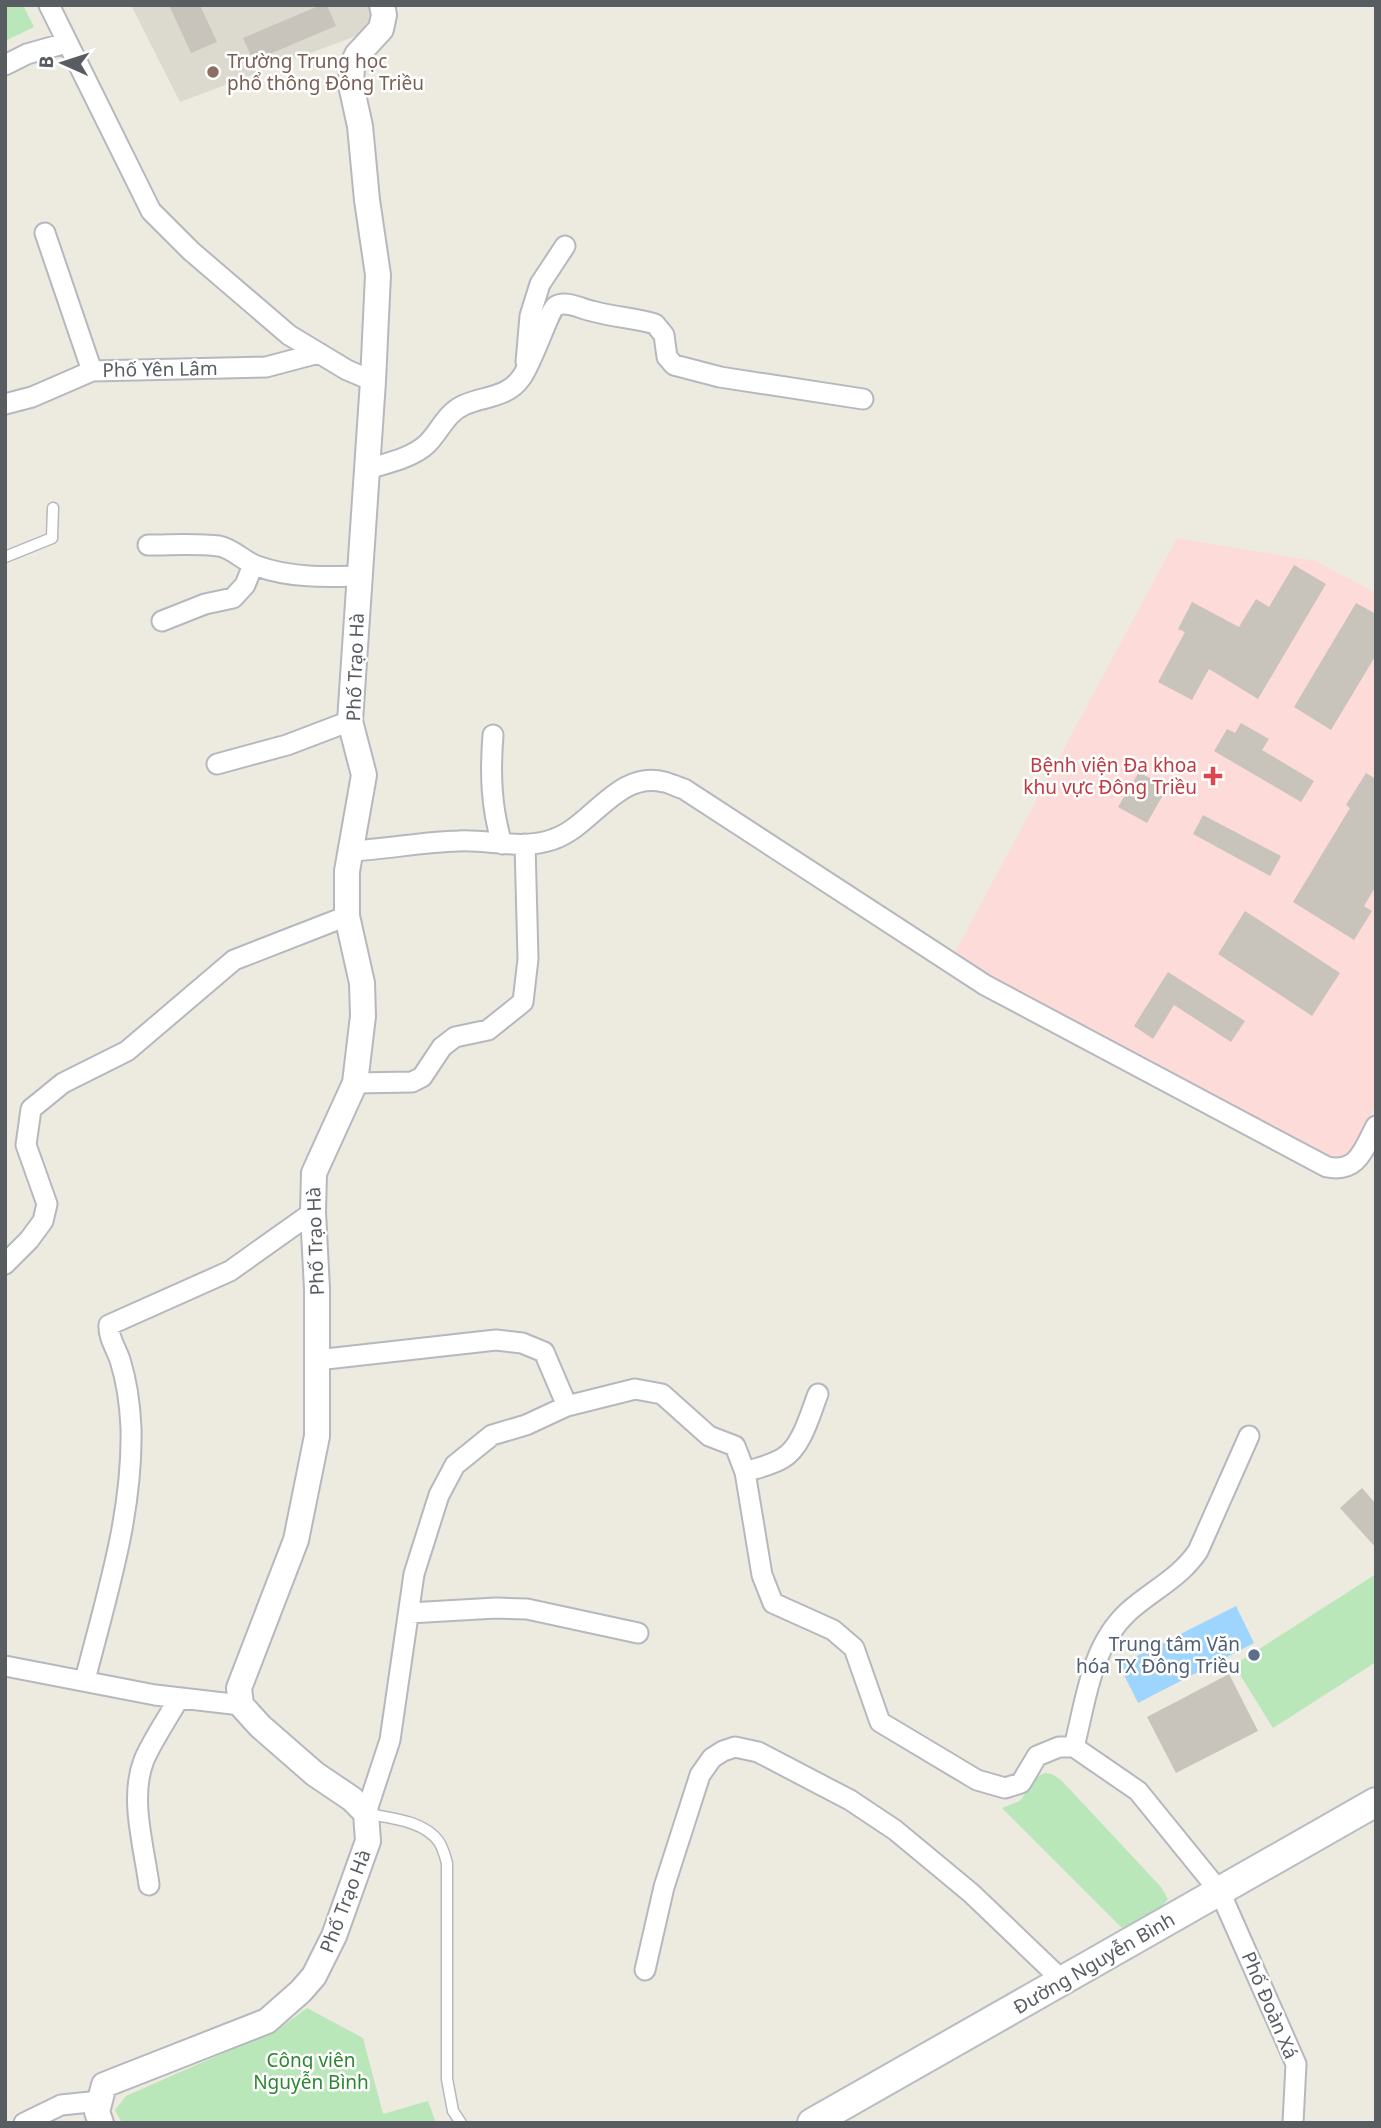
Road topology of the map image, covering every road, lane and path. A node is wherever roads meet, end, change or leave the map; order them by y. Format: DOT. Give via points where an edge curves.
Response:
graph roads {
  1 [pos="49,5"];
  2 [pos="382,5"];
  3 [pos="66,43"];
  4 [pos="5,65"];
  5 [pos="45,233"];
  6 [pos="565,246"];
  7 [pos="319,353"];
  8 [pos="526,370"];
  9 [pos="92,371"];
  10 [pos="373,381"];
  11 [pos="863,399"];
  12 [pos="5,404"];
  13 [pos="368,469"];
  14 [pos="53,508"];
  15 [pos="148,545"];
  16 [pos="5,557"];
  17 [pos="253,565"];
  18 [pos="360,576"];
  19 [pos="162,621"];
  20 [pos="350,720"];
  21 [pos="493,735"];
  22 [pos="218,764"];
  23 [pos="502,844"];
  24 [pos="526,844"];
  25 [pos="351,851"];
  26 [pos="347,916"];
  27 [pos="355,1083"];
  28 [pos="1376,1126"];
  29 [pos="313,1212"];
  30 [pos="5,1264"];
  31 [pos="317,1360"];
  32 [pos="818,1394"];
  33 [pos="567,1406"];
  34 [pos="1249,1436"];
  35 [pos="745,1472"];
  36 [pos="408,1613"];
  37 [pos="638,1633"];
  38 [pos="5,1666"];
  39 [pos="85,1680"];
  40 [pos="179,1698"];
  41 [pos="241,1705"];
  42 [pos="1074,1747"];
  43 [pos="1376,1802"];
  44 [pos="366,1813"];
  45 [pos="149,1885"];
  46 [pos="1220,1892"];
  47 [pos="645,1970"];
  48 [pos="1063,1981"];
  49 [pos="100,2112"];
  50 [pos="24,2123"];
  51 [pos="461,2123"];
  52 [pos="812,2123"];
  53 [pos="1293,2123"];
  1 -- 3 [label="street"];
  2 -- 10 [label="street, Phố Trạo Hà" via="381,29 357,55 351,85 377,275"];
  3 -- 4 [label="street"];
  3 -- 7 [label="street" via="151,211 289,335"];
  5 -- 9 [label="street"];
  6 -- 8 [label="street" via="540,284 530,316"];
  7 -- 9 [label="street, Phố Yên Lâm" via="266,367"];
  7 -- 10 [label="street"];
  8 -- 11 [label="street" via="548,316 563,304 655,324 664,335 667,357 674,365 720,377"];
  8 -- 13 [label="street" via="510,389 463,405 448,416 416,451"];
  9 -- 12 [label="street, Phố Yên Lâm"];
  10 -- 13 [label="street, Phố Trạo Hà"];
  13 -- 18 [label="street, Phố Trạo Hà"];
  14 -- 16 [label="lane" via="52,538"];
  15 -- 17 [label="street" via="222,547"];
  17 -- 18 [label="street" via="277,573"];
  17 -- 19 [label="street" via="245,585 233,598"];
  18 -- 20 [label="street, Phố Trạo Hà"];
  20 -- 22 [label="street" via="287,745"];
  20 -- 25 [label="street, Phố Trạo Hà" via="364,775"];
  21 -- 23 [label="street" via="490,779"];
  23 -- 24 [label="street"];
  23 -- 25 [label="street" via="459,841"];
  24 -- 27 [label="street" via="528,960 523,1002 488,1030 455,1037 442,1046 422,1077 412,1082"];
  24 -- 28 [label="street" via="575,829 613,795 637,782 662,781 684,789 985,985 1327,1167 1339,1170 1350,1166"];
  25 -- 26 [label="street, Phố Trạo Hà"];
  26 -- 27 [label="street, Phố Trạo Hà" via="362,983"];
  26 -- 30 [label="street" via="234,960 127,1051 62,1083 31,1109 26,1145 47,1204 43,1221"];
  27 -- 29 [label="street, Phố Trạo Hà" via="314,1173"];
  29 -- 31 [label="street, Phố Trạo Hà"];
  29 -- 39 [label="street" via="230,1271 109,1325 128,1389 130,1464 119,1547"];
  31 -- 33 [label="street" via="496,1340 522,1343 544,1352"];
  31 -- 41 [label="street, Phố Trạo Hà" via="317,1436 309,1486 296,1540 239,1688"];
  32 -- 35 [label="street" via="791,1452"];
  33 -- 35 [label="street" via="635,1389 662,1394 709,1436 735,1446"];
  33 -- 36 [label="street" via="492,1435 455,1465 439,1495 422,1548"];
  34 -- 42 [label="street" via="1198,1551 1106,1637"];
  35 -- 42 [label="street" via="762,1575 773,1603 833,1630 855,1648 880,1722 977,1780 1005,1788 1021,1783 1037,1756 1059,1747"];
  36 -- 37 [label="street" via="527,1609"];
  36 -- 44 [label="street" via="390,1740"];
  38 -- 39 [label="street"];
  39 -- 40 [label="street"];
  40 -- 41 [label="street"];
  40 -- 45 [label="street" via="144,1760 139,1787"];
  41 -- 44 [label="street" via="315,1774"];
  42 -- 46 [label="street, Phố Đoàn Xá" via="1138,1791"];
  43 -- 46 [label="main road, Đường Nguyễn Bình"];
  44 -- 49 [label="street, Phố Trạo Hà" via="368,1842 334,1936 302,1991 267,2021 104,2085"];
  44 -- 51 [label="lane" via="402,1820 430,1833 440,1843 447,1863 447,2079 453,2111"];
  46 -- 48 [label="main road, Đường Nguyễn Bình"];
  46 -- 53 [label="street, Phố Đoàn Xá" via="1296,2064"];
  47 -- 48 [label="street" via="664,1887 700,1775 712,1758 735,1747 758,1752 895,1829 971,1893"];
  48 -- 52 [label="main road, Đường Nguyễn Bình"];
  49 -- 50 [label="street" via="61,2105"];
}
